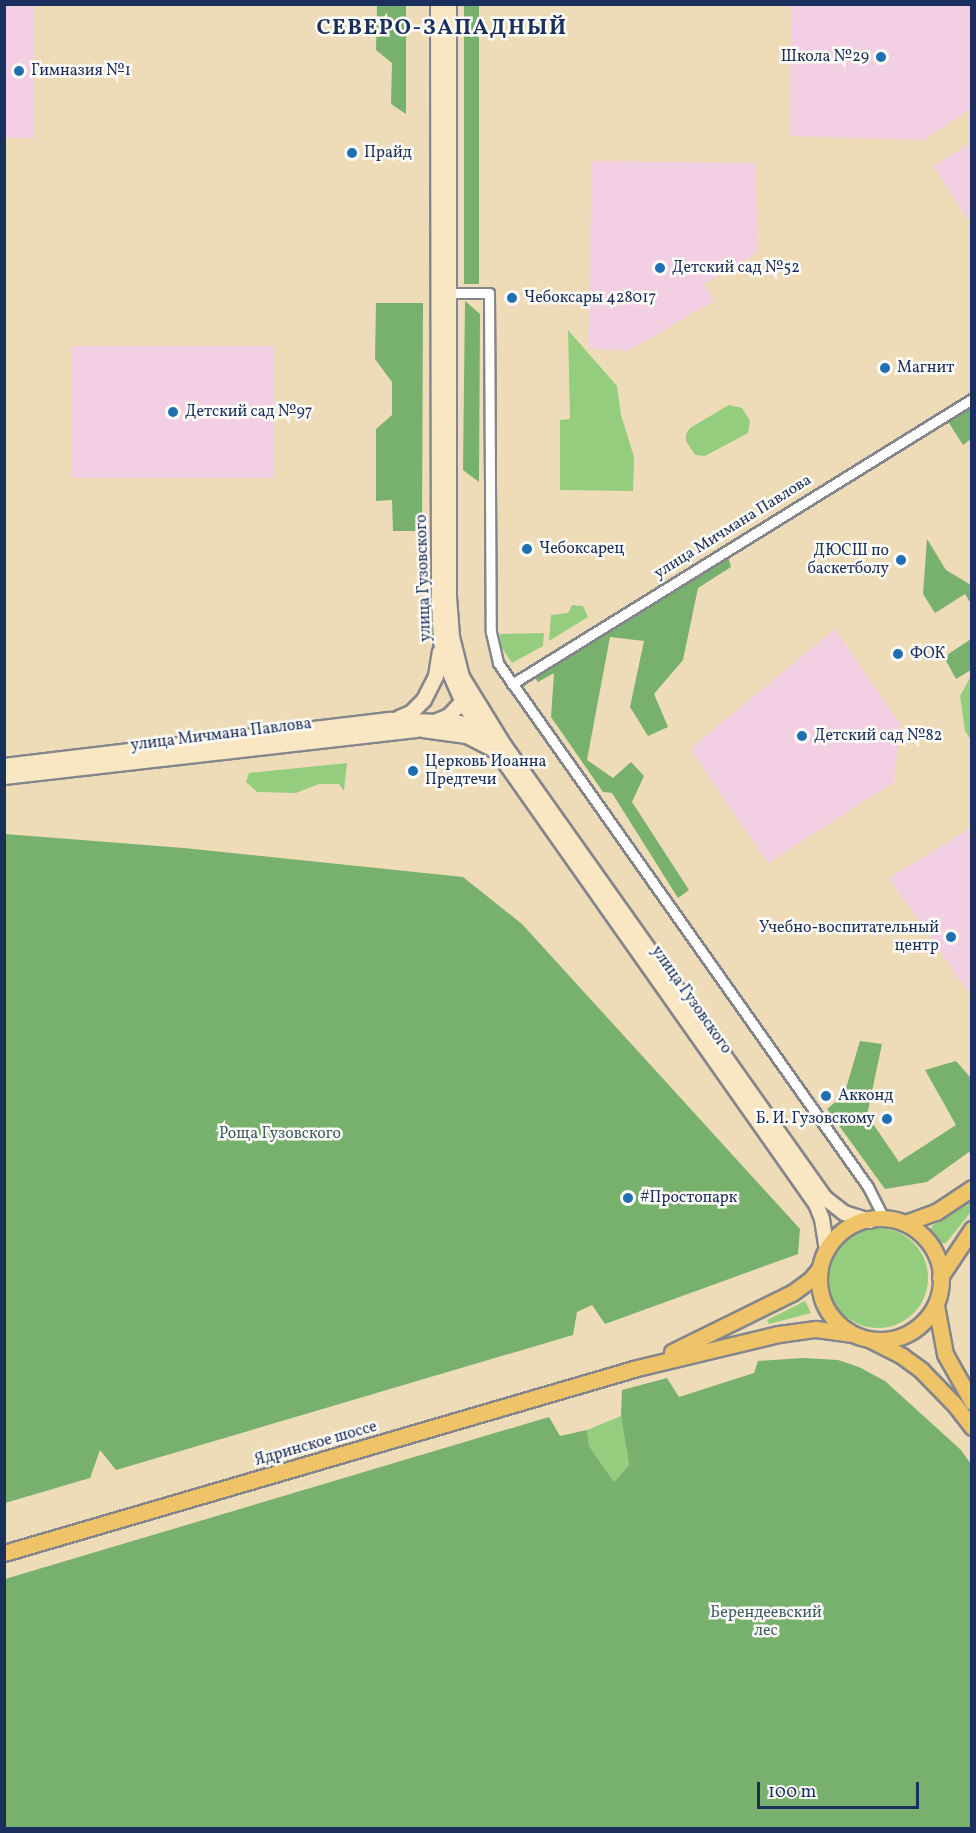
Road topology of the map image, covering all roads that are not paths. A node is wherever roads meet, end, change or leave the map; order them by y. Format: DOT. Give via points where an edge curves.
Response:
graph roads {
  1 [pos="438,4"];
  2 [pos="449,4"];
  3 [pos="444,183"];
  4 [pos="444,293"];
  5 [pos="972,399"];
  6 [pos="444,551"];
  7 [pos="441,642"];
  8 [pos="512,684"];
  9 [pos="466,698"];
  10 [pos="391,720"];
  11 [pos="440,721"];
  12 [pos="369,728"];
  13 [pos="416,730"];
  14 [pos="484,732"];
  15 [pos="501,748"];
  16 [pos="4,766"];
  17 [pos="22,770"];
  18 [pos="4,777"];
  19 [pos="972,1188"];
  20 [pos="878,1220"];
  21 [pos="905,1223"];
  22 [pos="972,1229"];
  23 [pos="827,1249"];
  24 [pos="820,1269"];
  25 [pos="940,1277"];
  26 [pos="936,1305"];
  27 [pos="859,1336"];
  28 [pos="637,1368"];
  29 [pos="972,1402"];
  30 [pos="972,1427"];
  31 [pos="4,1553"];
  1 -- 3 [label="main road, улица Гузовского"];
  2 -- 3 [label="main road, улица Гузовского"];
  3 -- 4 [label="main road, улица Гузовского"];
  4 -- 6 [label="main road, улица Гузовского"];
  4 -- 8 [label="street" via="489,294 491,632 493,652"];
  5 -- 8 [label="street, улица Мичмана Павлова"];
  6 -- 7 [label="main road, улица Гузовского"];
  6 -- 9 [label="main road, улица Гузовского" via="452,637"];
  7 -- 9 [label="main road, улица Гузовского" via="453,682"];
  7 -- 10 [label="main road" via="436,676 424,700 411,713"];
  8 -- 20 [label="street" via="868,1187"];
  9 -- 11 [label="main road"];
  9 -- 14 [label="main road, улица Гузовского"];
  9 -- 15 [label="main road, улица Гузовского"];
  10 -- 11 [label="main road, улица Мичмана Павлова"];
  10 -- 12 [label="main road, улица Мичмана Павлова"];
  11 -- 13 [label="main road, улица Мичмана Павлова"];
  11 -- 14 [label="main road, улица Мичмана Павлова"];
  12 -- 13 [label="main road, улица Мичмана Павлова"];
  12 -- 17 [label="main road, улица Мичмана Павлова"];
  13 -- 15 [label="main road" via="467,736"];
  14 -- 15 [label="main road, улица Мичмана Павлова"];
  15 -- 20 [label="main road, улица Гузовского" via="825,1198 844,1213"];
  15 -- 23 [label="main road, улица Гузовского" via="816,1204"];
  16 -- 17 [label="main road, улица Мичмана Павлова"];
  17 -- 18 [label="main road, улица Мичмана Павлова"];
  19 -- 21 [label="main road" via="936,1212"];
  20 -- 21 [label="main road"];
  20 -- 23 [label="main road" via="848,1227"];
  21 -- 25 [label="main road" via="932,1248"];
  22 -- 25 [label="main road"];
  23 -- 24 [label="main road"];
  24 -- 27 [label="main road" via="820,1293 827,1312"];
  24 -- 28 [label="main road, Ядринское шоссе" via="792,1293"];
  25 -- 26 [label="main road"];
  26 -- 27 [label="main road" via="923,1323 905,1334"];
  26 -- 29 [label="main road" via="945,1353"];
  27 -- 28 [label="main road, Ядринское шоссе" via="816,1329 778,1334"];
  27 -- 30 [label="main road" via="885,1346 921,1370"];
  28 -- 31 [label="main road, Ядринское шоссе"];
}
